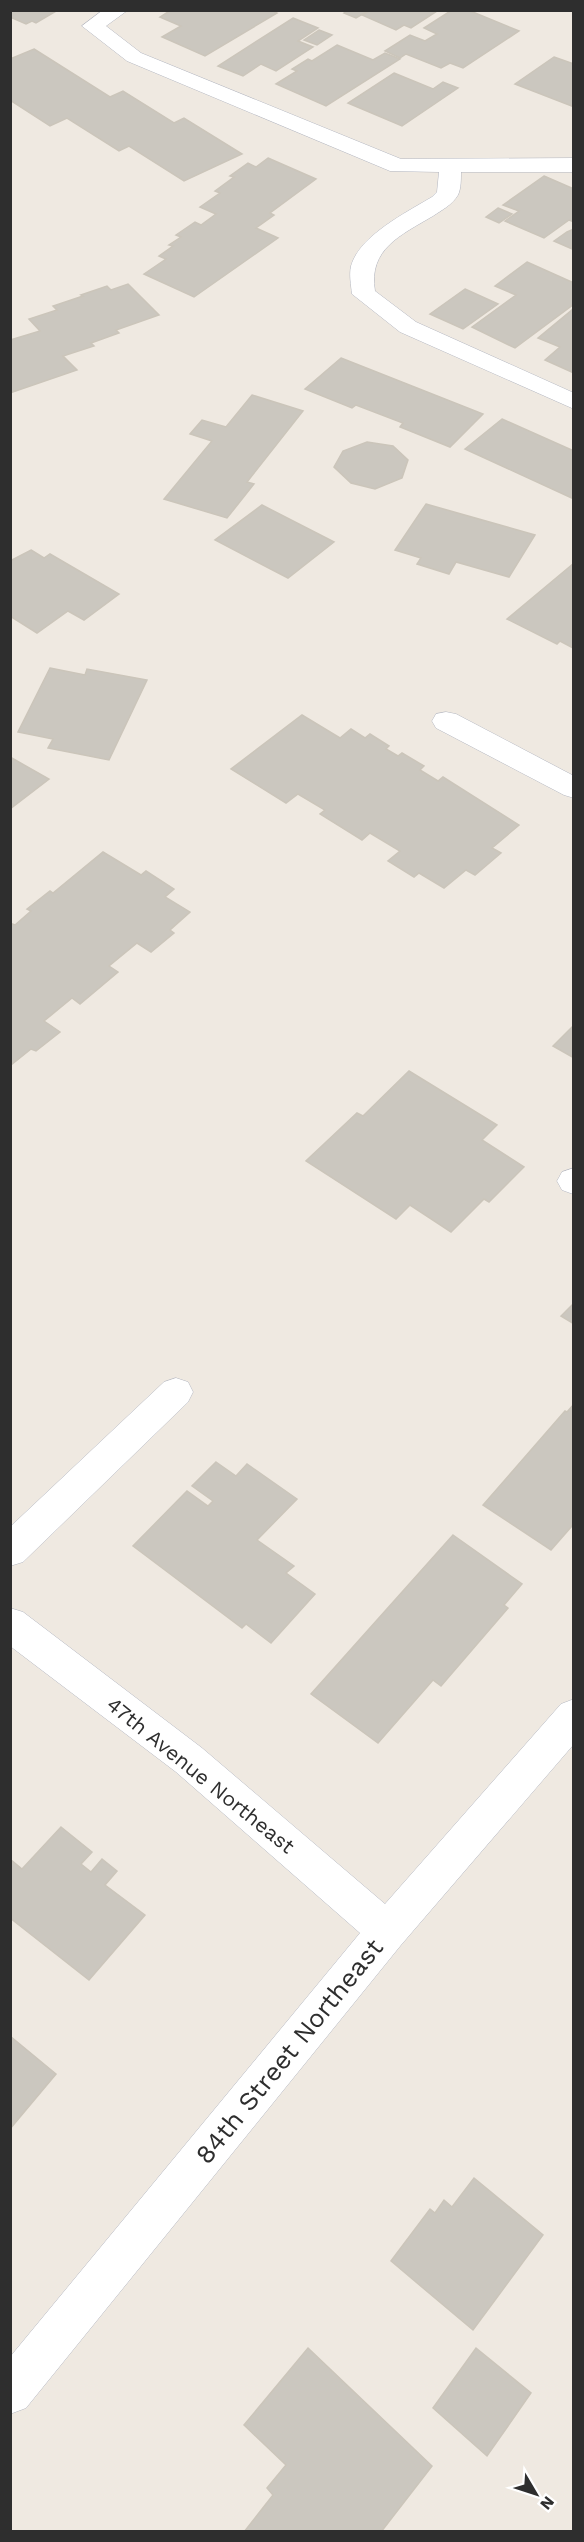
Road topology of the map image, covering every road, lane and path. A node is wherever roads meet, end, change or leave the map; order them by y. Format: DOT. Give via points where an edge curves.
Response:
graph roads {
  1 [pos="118,10"];
  2 [pos="452,165"];
  3 [pos="573,165"];
  4 [pos="573,402"];
  5 [pos="446,721"];
  6 [pos="573,788"];
  7 [pos="176,1392"];
  8 [pos="10,1551"];
  9 [pos="10,1624"];
  10 [pos="573,1716"];
  11 [pos="387,1931"];
  12 [pos="10,2392"];
  1 -- 2 [label="street" via="92,26 134,57 398,166"];
  2 -- 3 [label="street"];
  2 -- 4 [label="street" via="448,193 440,202 379,244 364,260 364,294 408,327"];
  5 -- 6 [label="street"];
  7 -- 8 [label="street"];
  9 -- 11 [label="street, 47th Avenue Northeast" via="189,1760"];
  10 -- 11 [label="street, 84th Street Northeast"];
  11 -- 12 [label="street, 84th Street Northeast"];
}
